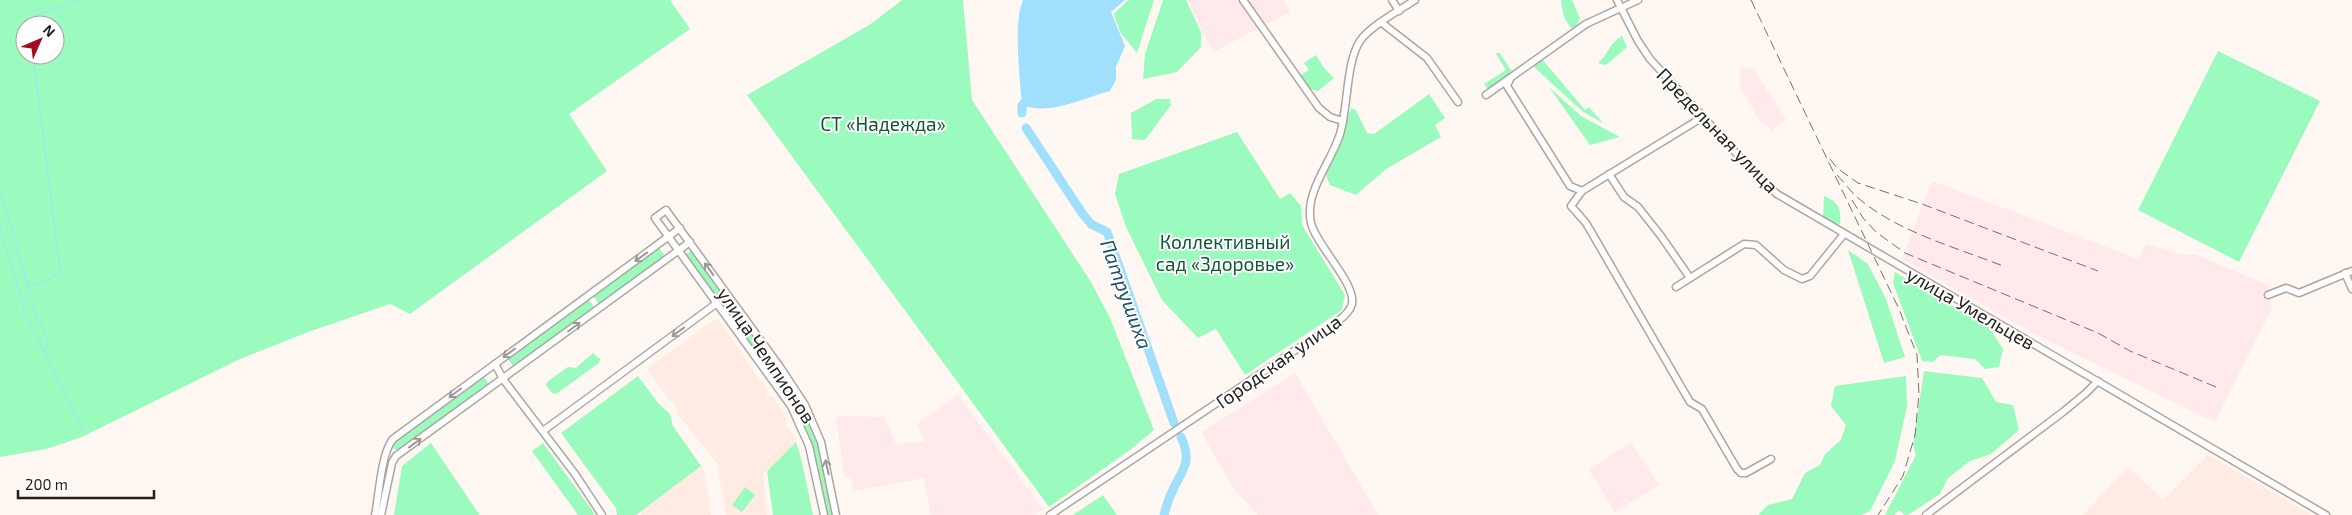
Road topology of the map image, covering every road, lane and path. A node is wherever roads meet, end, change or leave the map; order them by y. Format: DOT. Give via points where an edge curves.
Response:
graph roads {
  1 [pos="1243,0"];
  2 [pos="1392,0"];
  3 [pos="1415,0"];
  4 [pos="1617,0"];
  5 [pos="1638,0"];
  6 [pos="1621,8"];
  7 [pos="1399,11"];
  8 [pos="1382,23"];
  9 [pos="1510,79"];
  10 [pos="1486,95"];
  11 [pos="1458,102"];
  12 [pos="1702,116"];
  13 [pos="1343,121"];
  14 [pos="1609,174"];
  15 [pos="1582,191"];
  16 [pos="680,228"];
  17 [pos="1844,234"];
  18 [pos="669,236"];
  19 [pos="690,242"];
  20 [pos="678,250"];
  21 [pos="2349,272"];
  22 [pos="1690,278"];
  23 [pos="1676,287"];
  24 [pos="2352,289"];
  25 [pos="2268,296"];
  26 [pos="717,303"];
  27 [pos="495,364"];
  28 [pos="505,378"];
  29 [pos="2098,380"];
  30 [pos="541,428"];
  31 [pos="389,444"];
  32 [pos="401,454"];
  33 [pos="1771,459"];
  34 [pos="375,515"];
  35 [pos="381,515"];
  36 [pos="602,515"];
  37 [pos="824,515"];
  38 [pos="836,515"];
  39 [pos="1050,515"];
  40 [pos="1926,515"];
  41 [pos="2326,515"];
  1 -- 13 [label="street" via="1319,108 1330,117"];
  2 -- 7 [label="street"];
  3 -- 7 [label="street, Городская улица"];
  4 -- 6 [label="street, Предельная улица"];
  5 -- 6 [label="street"];
  6 -- 9 [label="street" via="1586,24"];
  6 -- 12 [label="street, Предельная улица" via="1646,54"];
  7 -- 8 [label="street, Городская улица"];
  8 -- 11 [label="street" via="1427,58"];
  8 -- 13 [label="street, Городская улица" via="1367,34 1354,56"];
  9 -- 10 [label="street"];
  9 -- 15 [label="street" via="1507,86 1556,166 1570,186"];
  12 -- 14 [label="street"];
  12 -- 17 [label="street, Предельная улица" via="1777,194"];
  13 -- 39 [label="street, Городская улица" via="1311,200 1310,212 1315,233 1348,287 1352,300 1350,308 1311,340"];
  14 -- 15 [label="street"];
  14 -- 22 [label="street" via="1624,197 1638,207 1661,236"];
  15 -- 33 [label="street" via="1571,206 1586,223 1690,402 1702,409 1737,469 1746,473"];
  16 -- 18 [label="street"];
  16 -- 18 [label="street, улица Чемпионов" via="666,210 655,218"];
  16 -- 19 [label="street, улица Чемпионов"];
  17 -- 22 [label="street" via="1810,276 1802,279 1784,270 1756,245 1744,244"];
  17 -- 29 [label="street, улица Умельцев"];
  18 -- 20 [label="street, улица Чемпионов"];
  18 -- 27 [label="street, one-way"];
  19 -- 20 [label="street"];
  38 -- 19 [label="street, улица Чемпионов, one-way" via="825,456 814,421 780,367"];
  20 -- 26 [label="street, улица Чемпионов"];
  28 -- 20 [label="street, one-way"];
  21 -- 24 [label="street"];
  21 -- 25 [label="street" via="2300,293 2286,288"];
  22 -- 23 [label="street"];
  26 -- 30 [label="street, one-way"];
  26 -- 37 [label="street, улица Чемпионов" via="795,414 815,469"];
  27 -- 28 [label="street"];
  27 -- 31 [label="street, one-way"];
  28 -- 30 [label="street"];
  32 -- 28 [label="street, one-way"];
  29 -- 40 [label="street" via="2071,405"];
  29 -- 41 [label="street, улица Умельцев"];
  30 -- 36 [label="street"];
  31 -- 32 [label="street" via="394,453"];
  31 -- 34 [label="street"];
  32 -- 35 [label="street" via="392,463"];
}
